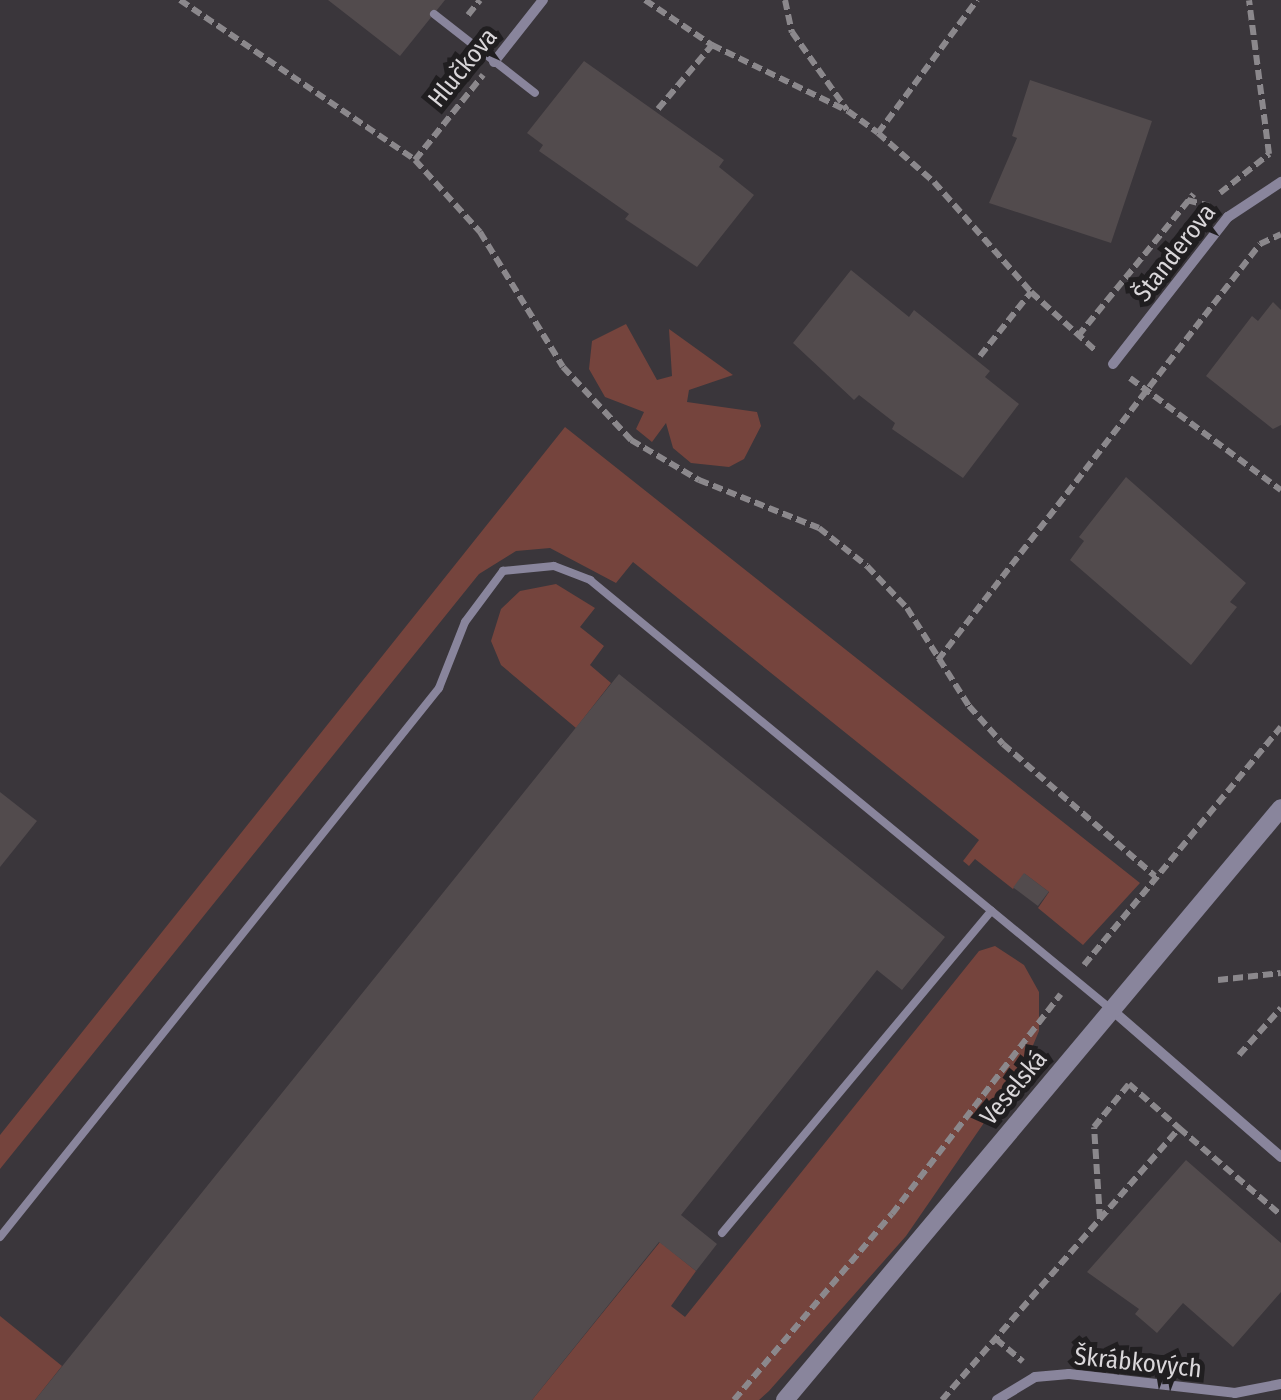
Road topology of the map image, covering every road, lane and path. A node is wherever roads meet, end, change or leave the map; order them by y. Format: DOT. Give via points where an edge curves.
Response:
graph roads {
  1 [pos="180,0"];
  2 [pos="543,0"];
  3 [pos="645,0"];
  4 [pos="785,0"];
  5 [pos="1249,0"];
  6 [pos="974,1"];
  7 [pos="434,14"];
  8 [pos="712,45"];
  9 [pos="494,62"];
  10 [pos="535,93"];
  11 [pos="658,108"];
  12 [pos="848,111"];
  13 [pos="878,133"];
  14 [pos="415,160"];
  15 [pos="1281,182"];
  16 [pos="1281,234"];
  17 [pos="1032,292"];
  18 [pos="1077,336"];
  19 [pos="980,356"];
  20 [pos="1113,364"];
  21 [pos="1149,393"];
  22 [pos="1281,490"];
  23 [pos="938,660"];
  24 [pos="1281,727"];
  25 [pos="1281,808"];
  26 [pos="1154,876"];
  27 [pos="991,911"];
  28 [pos="1281,973"];
  29 [pos="1072,980"];
  30 [pos="1218,980"];
  31 [pos="1281,1008"];
  32 [pos="1112,1010"];
  33 [pos="1239,1055"];
  34 [pos="1180,1128"];
  35 [pos="1281,1156"];
  36 [pos="1281,1215"];
  37 [pos="1100,1220"];
  38 [pos="722,1233"];
  39 [pos="0,1237"];
  40 [pos="1281,1384"];
  41 [pos="1255,1395"];
  42 [pos="734,1400"];
  43 [pos="785,1400"];
  44 [pos="942,1400"];
  45 [pos="997,1400"];
  1 -- 14 [label="path"];
  2 -- 9 [label="street, Hlučkova"];
  3 -- 8 [label="path"];
  4 -- 12 [label="path" via="792,32"];
  5 -- 18 [label="path" via="1269,154 1237,174 1208,207 1191,197"];
  6 -- 13 [label="path"];
  7 -- 9 [label="lane"];
  8 -- 11 [label="path"];
  8 -- 12 [label="path"];
  9 -- 10 [label="lane"];
  9 -- 14 [label="path, Hlučkova"];
  12 -- 13 [label="path"];
  13 -- 17 [label="path" via="934,182"];
  14 -- 23 [label="path" via="480,232 563,367 597,409 631,440 699,480 819,528 907,608"];
  15 -- 20 [label="street, Štanderova" via="1228,217"];
  16 -- 21 [label="path" via="1260,244"];
  17 -- 18 [label="path"];
  17 -- 19 [label="path"];
  18 -- 20 [label="path"];
  20 -- 21 [label="path"];
  21 -- 22 [label="path"];
  21 -- 23 [label="path"];
  23 -- 26 [label="path" via="1003,744"];
  24 -- 26 [label="path"];
  25 -- 32 [label="street, Veselská"];
  26 -- 29 [label="path"];
  27 -- 29 [label="lane"];
  27 -- 38 [label="lane"];
  27 -- 39 [label="lane" via="590,580 554,566 503,571 465,622 440,688"];
  28 -- 30 [label="path"];
  29 -- 32 [label="lane"];
  29 -- 42 [label="path" via="892,1214"];
  31 -- 33 [label="path"];
  32 -- 35 [label="street"];
  32 -- 43 [label="street, Veselská"];
  34 -- 36 [label="path"];
  34 -- 37 [label="path"];
  34 -- 37 [label="path" via="1129,1084 1094,1127"];
  37 -- 44 [label="path"];
  40 -- 41 [label="street, Škrábkových"];
  41 -- 45 [label="street, Škrábkových" via="1069,1374 1034,1377"];
}
